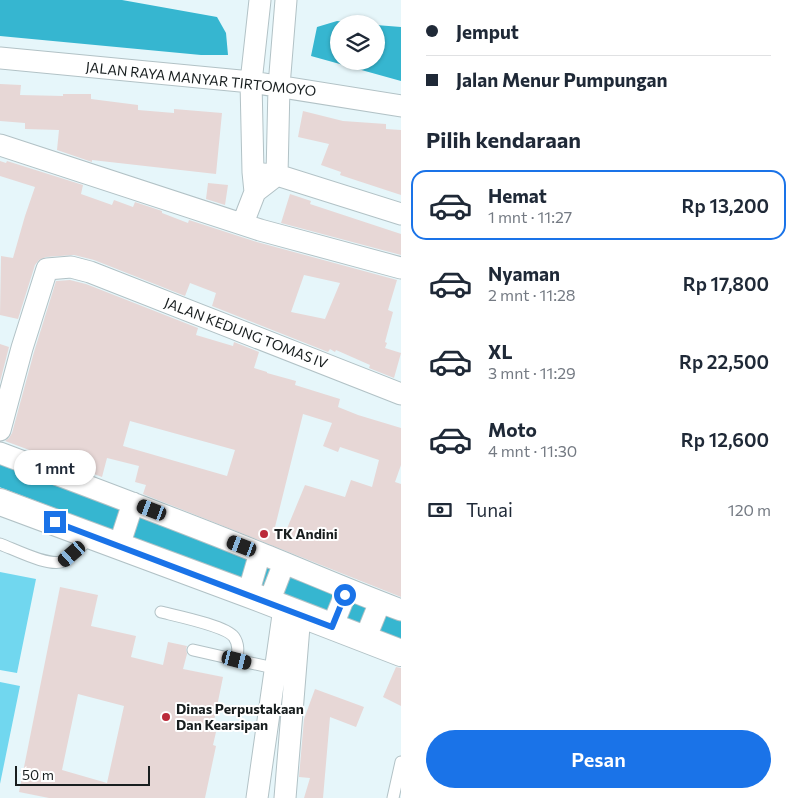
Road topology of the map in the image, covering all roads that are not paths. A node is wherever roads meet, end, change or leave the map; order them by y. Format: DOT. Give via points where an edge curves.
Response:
graph roads {
  1 [pos="260,1"];
  2 [pos="286,3"];
  3 [pos="0,58"];
  4 [pos="251,82"];
  5 [pos="279,86"];
  6 [pos="401,106"];
  7 [pos="0,145"];
  8 [pos="277,175"];
  9 [pos="254,182"];
  10 [pos="401,214"];
  11 [pos="244,219"];
  12 [pos="401,268"];
  13 [pos="401,394"];
  14 [pos="0,430"];
  15 [pos="0,453"];
  16 [pos="0,502"];
  17 [pos="127,521"];
  18 [pos="92,536"];
  19 [pos="0,544"];
  20 [pos="271,583"];
  21 [pos="341,606"];
  22 [pos="401,610"];
  23 [pos="161,612"];
  24 [pos="375,617"];
  25 [pos="193,650"];
  26 [pos="401,653"];
  27 [pos="237,660"];
  28 [pos="274,668"];
  29 [pos="401,762"];
  30 [pos="257,798"];
  31 [pos="285,798"];
  32 [pos="393,798"];
  1 -- 4 [label="street"];
  2 -- 5 [label="street"];
  3 -- 4 [label="street, JALAN RAYA MANYAR TIRTOMOYO"];
  4 -- 5 [label="street, JALAN RAYA MANYAR TIRTOMOYO"];
  4 -- 9 [label="street"];
  5 -- 6 [label="street, JALAN RAYA MANYAR TIRTOMOYO"];
  5 -- 8 [label="street"];
  7 -- 11 [label="street"];
  8 -- 9 [label="street"];
  8 -- 10 [label="street"];
  9 -- 11 [label="street"];
  11 -- 12 [label="street" via="260,230"];
  13 -- 14 [label="street, JALAN KEDUNG TOMAS IV" via="90,272 70,267 47,269"];
  15 -- 17 [label="street"];
  16 -- 18 [label="street"];
  17 -- 18 [label="street"];
  17 -- 20 [label="street"];
  17 -- 20 [label="street"];
  18 -- 19 [label="lane" via="63,561 53,562"];
  20 -- 21 [label="street"];
  20 -- 21 [label="street"];
  20 -- 28 [label="street"];
  20 -- 31 [label="street"];
  21 -- 24 [label="street"];
  21 -- 24 [label="street"];
  22 -- 24 [label="street"];
  23 -- 27 [label="lane" via="225,630 234,636"];
  24 -- 26 [label="street"];
  25 -- 27 [label="lane"];
  27 -- 28 [label="lane"];
  28 -- 30 [label="street"];
  29 -- 32 [label="lane"];
}
